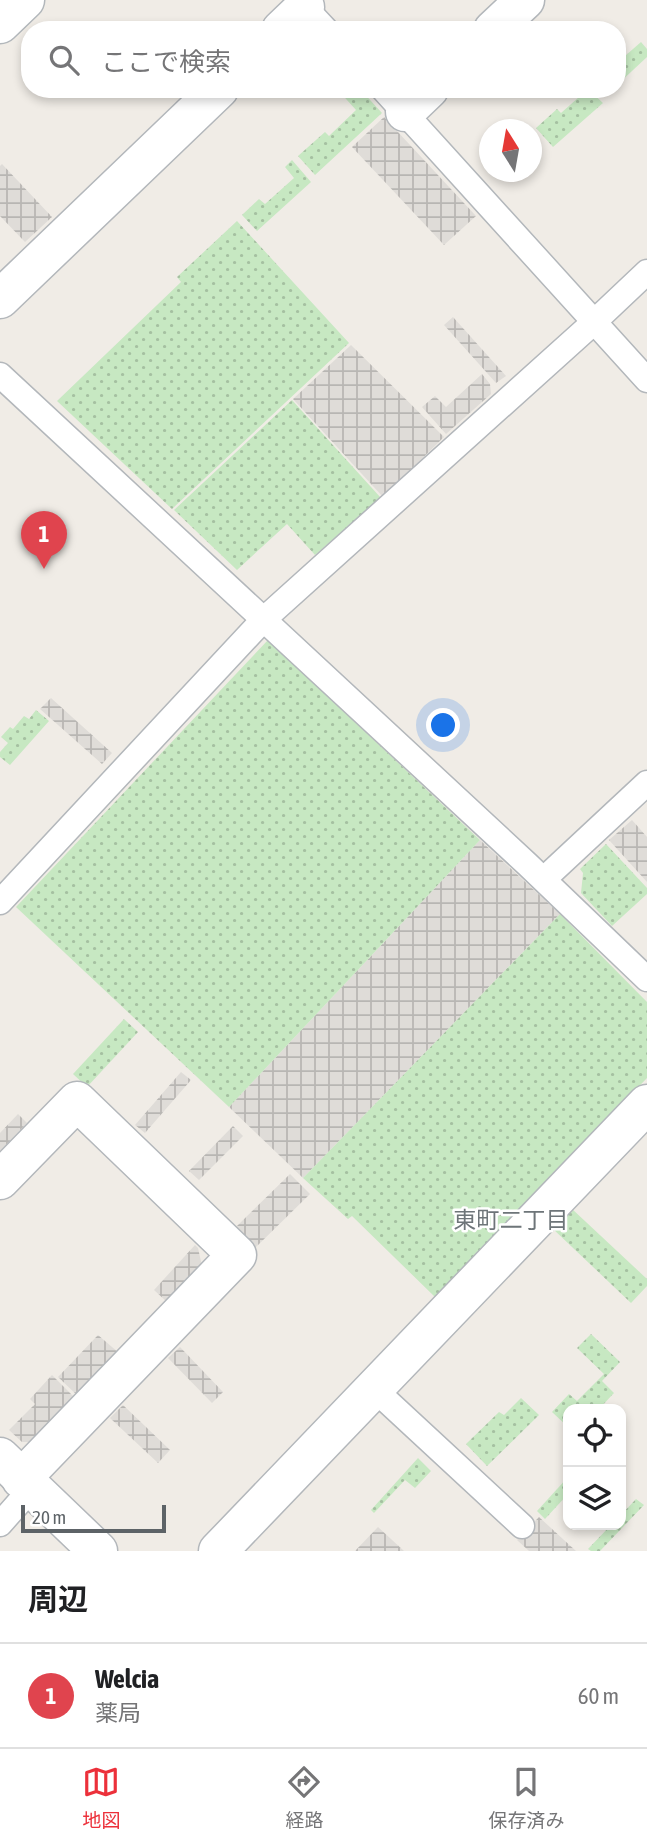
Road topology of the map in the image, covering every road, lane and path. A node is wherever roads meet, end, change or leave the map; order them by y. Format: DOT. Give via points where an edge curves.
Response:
graph roads {
  1 [pos="25,0"];
  2 [pos="524,0"];
  3 [pos="502,21"];
  4 [pos="0,24"];
  5 [pos="210,98"];
  6 [pos="406,98"];
  7 [pos="647,272"];
  8 [pos="0,299"];
  9 [pos="593,323"];
  10 [pos="0,375"];
  11 [pos="647,380"];
  12 [pos="263,620"];
  13 [pos="647,783"];
  14 [pos="544,879"];
  15 [pos="3,893"];
  16 [pos="647,979"];
  17 [pos="647,1104"];
  18 [pos="0,1180"];
  19 [pos="373,1388"];
  20 [pos="17,1475"];
  21 [pos="0,1524"];
  22 [pos="522,1526"];
  23 [pos="99,1551"];
  24 [pos="218,1551"];
  1 -- 4 [label="street"];
  2 -- 3 [label="street"];
  5 -- 8 [label="street"];
  6 -- 9 [label="lane"];
  7 -- 9 [label="lane"];
  9 -- 11 [label="lane"];
  9 -- 12 [label="lane"];
  10 -- 12 [label="lane"];
  12 -- 14 [label="lane"];
  12 -- 15 [label="lane"];
  13 -- 14 [label="lane"];
  14 -- 16 [label="lane"];
  17 -- 19 [label="street"];
  18 -- 20 [label="street" via="77,1101 237,1255"];
  19 -- 22 [label="lane"];
  19 -- 24 [label="street"];
  20 -- 21 [label="lane"];
  20 -- 23 [label="street"];
}
